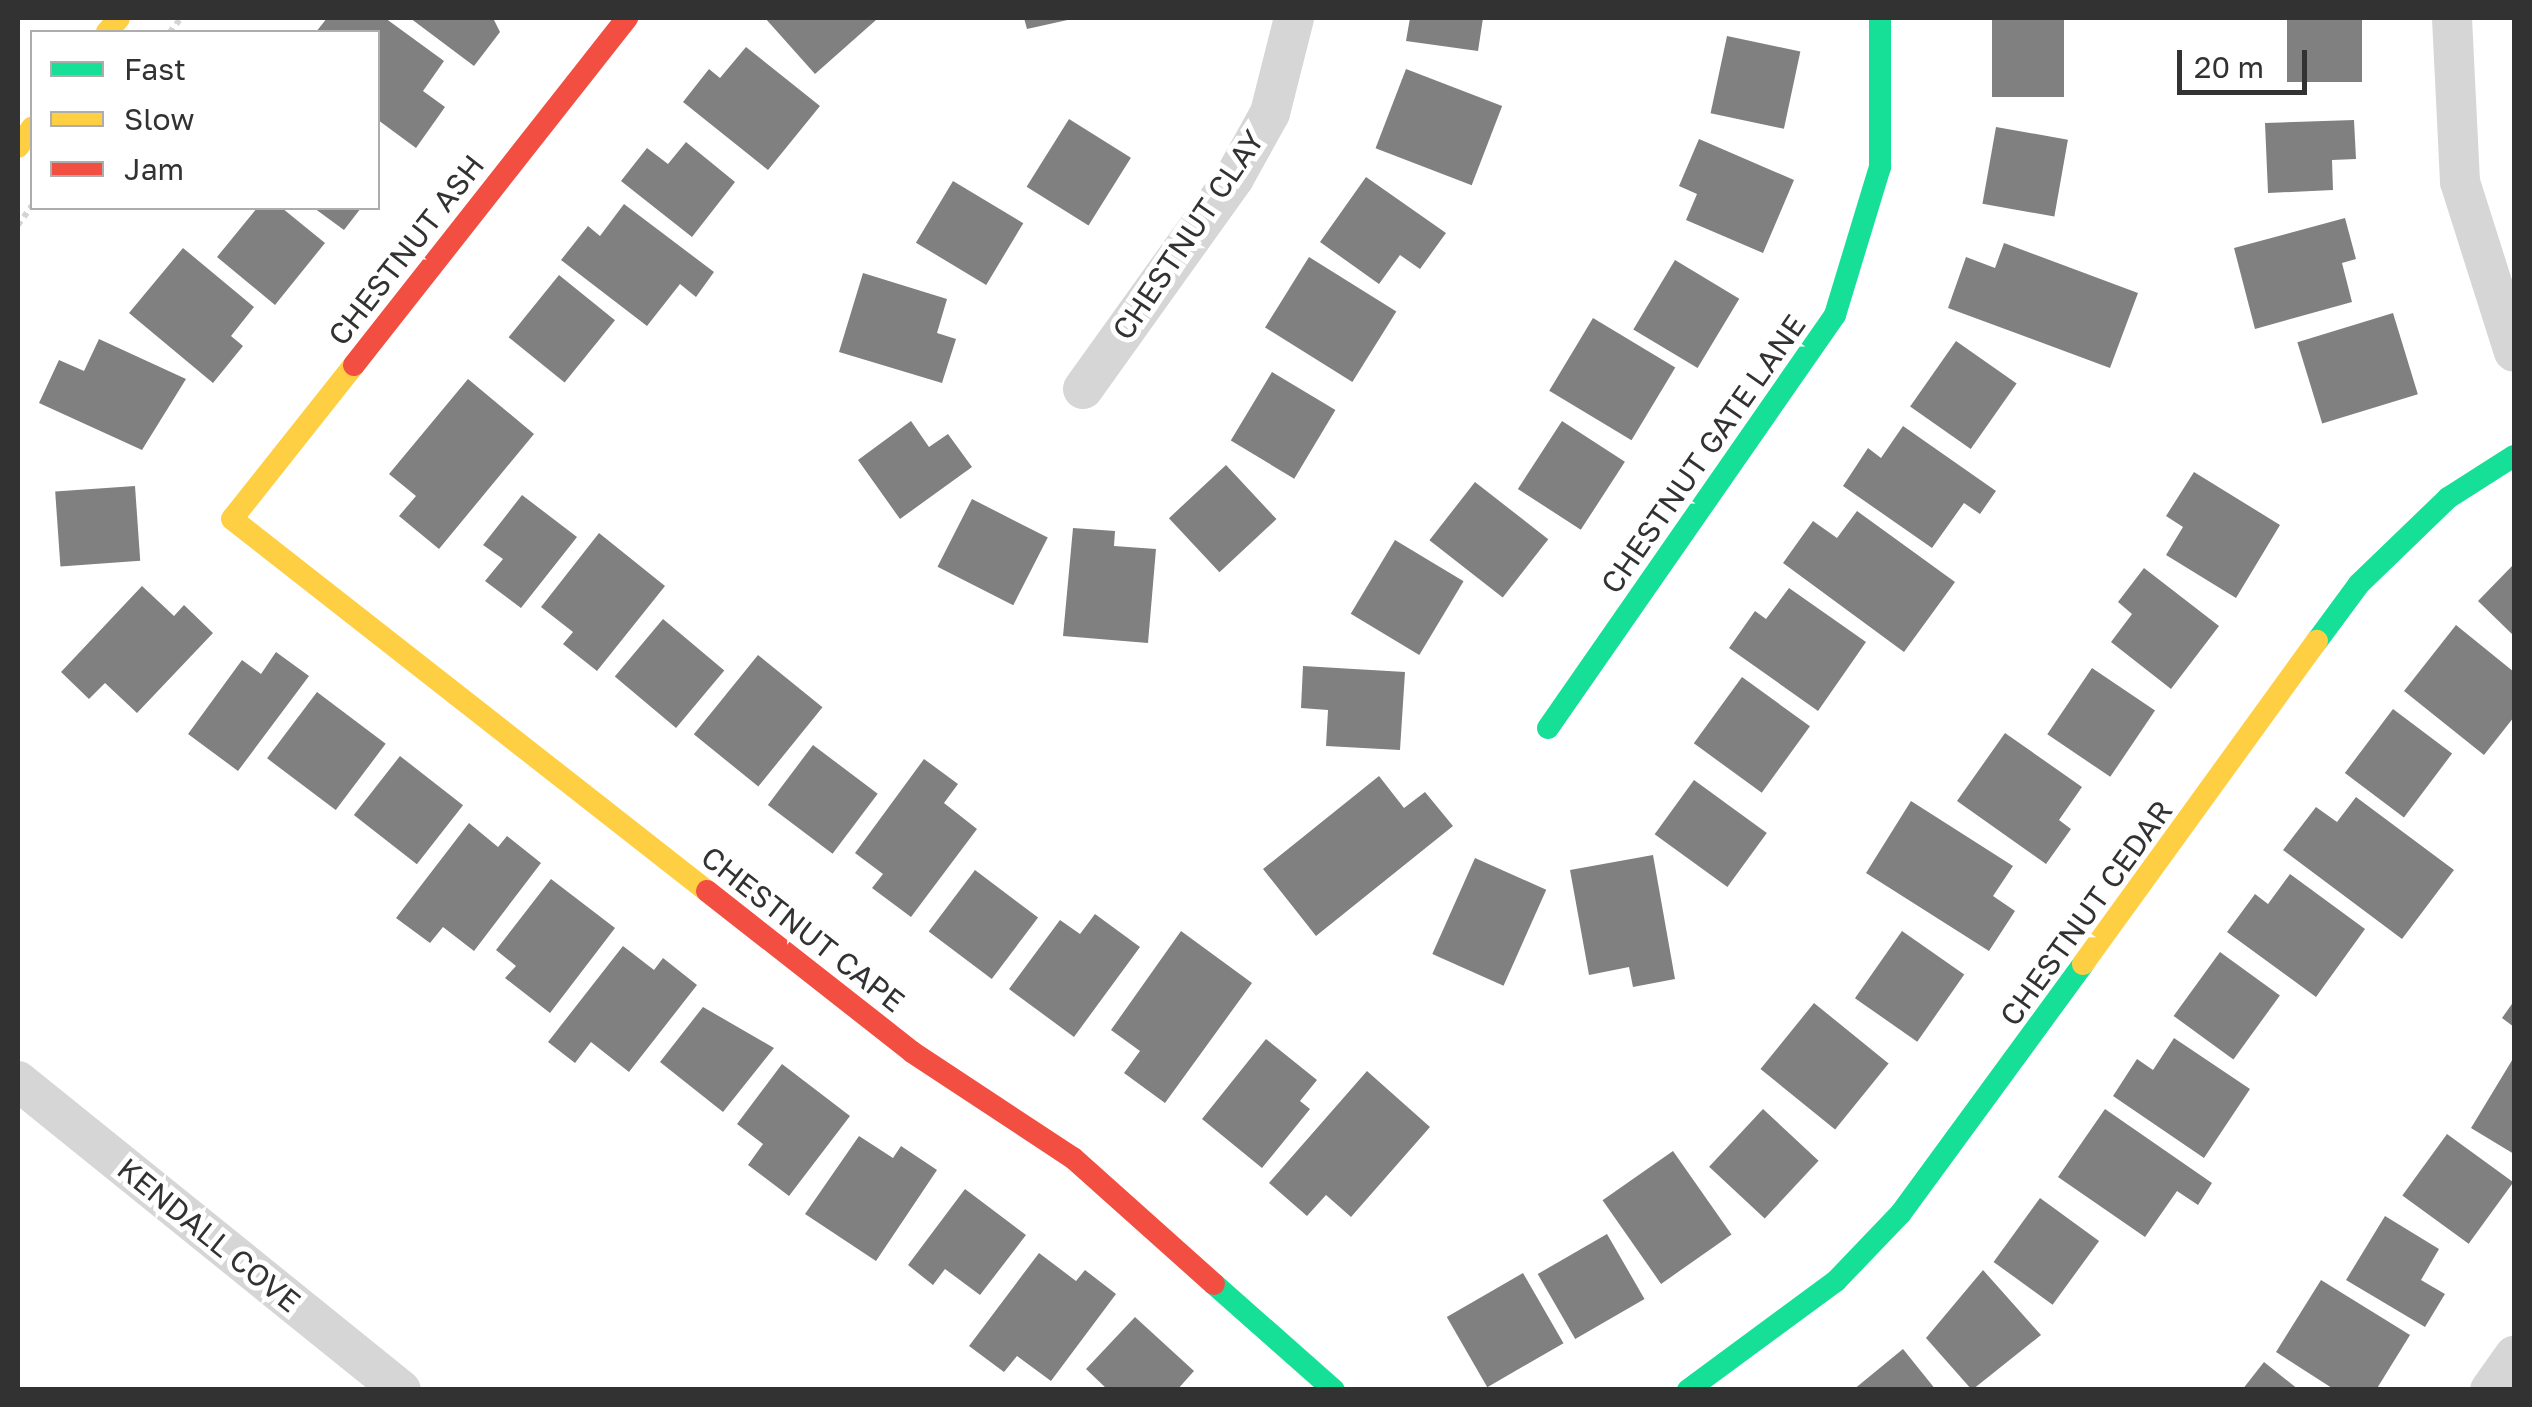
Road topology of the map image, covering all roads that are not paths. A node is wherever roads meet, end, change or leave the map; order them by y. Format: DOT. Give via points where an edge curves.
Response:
graph roads {
  1 [pos="627,18"];
  2 [pos="1294,18"];
  3 [pos="1880,18"];
  4 [pos="2452,18"];
  5 [pos="2514,352"];
  6 [pos="1083,389"];
  7 [pos="2514,456"];
  8 [pos="232,519"];
  9 [pos="1548,728"];
  10 [pos="18,1081"];
  11 [pos="2514,1356"];
  12 [pos="401,1390"];
  13 [pos="1334,1390"];
  14 [pos="1688,1390"];
  15 [pos="2490,1390"];
  1 -- 8 [label="street, CHESTNUT ASH"];
  2 -- 6 [label="street, CHESTNUT CLAY" via="1270,113 1243,161"];
  3 -- 9 [label="street, CHESTNUT GATE LANE" via="1880,167 1835,315"];
  4 -- 5 [label="street" via="2460,182"];
  7 -- 14 [label="street, CHESTNUT CEDAR" via="2448,498 2359,584 1902,1213 1836,1280"];
  8 -- 13 [label="street, CHESTNUT CAPE" via="912,1052 1073,1158"];
  10 -- 12 [label="street, KENDALL COVE"];
  11 -- 15 [label="street"];
}
